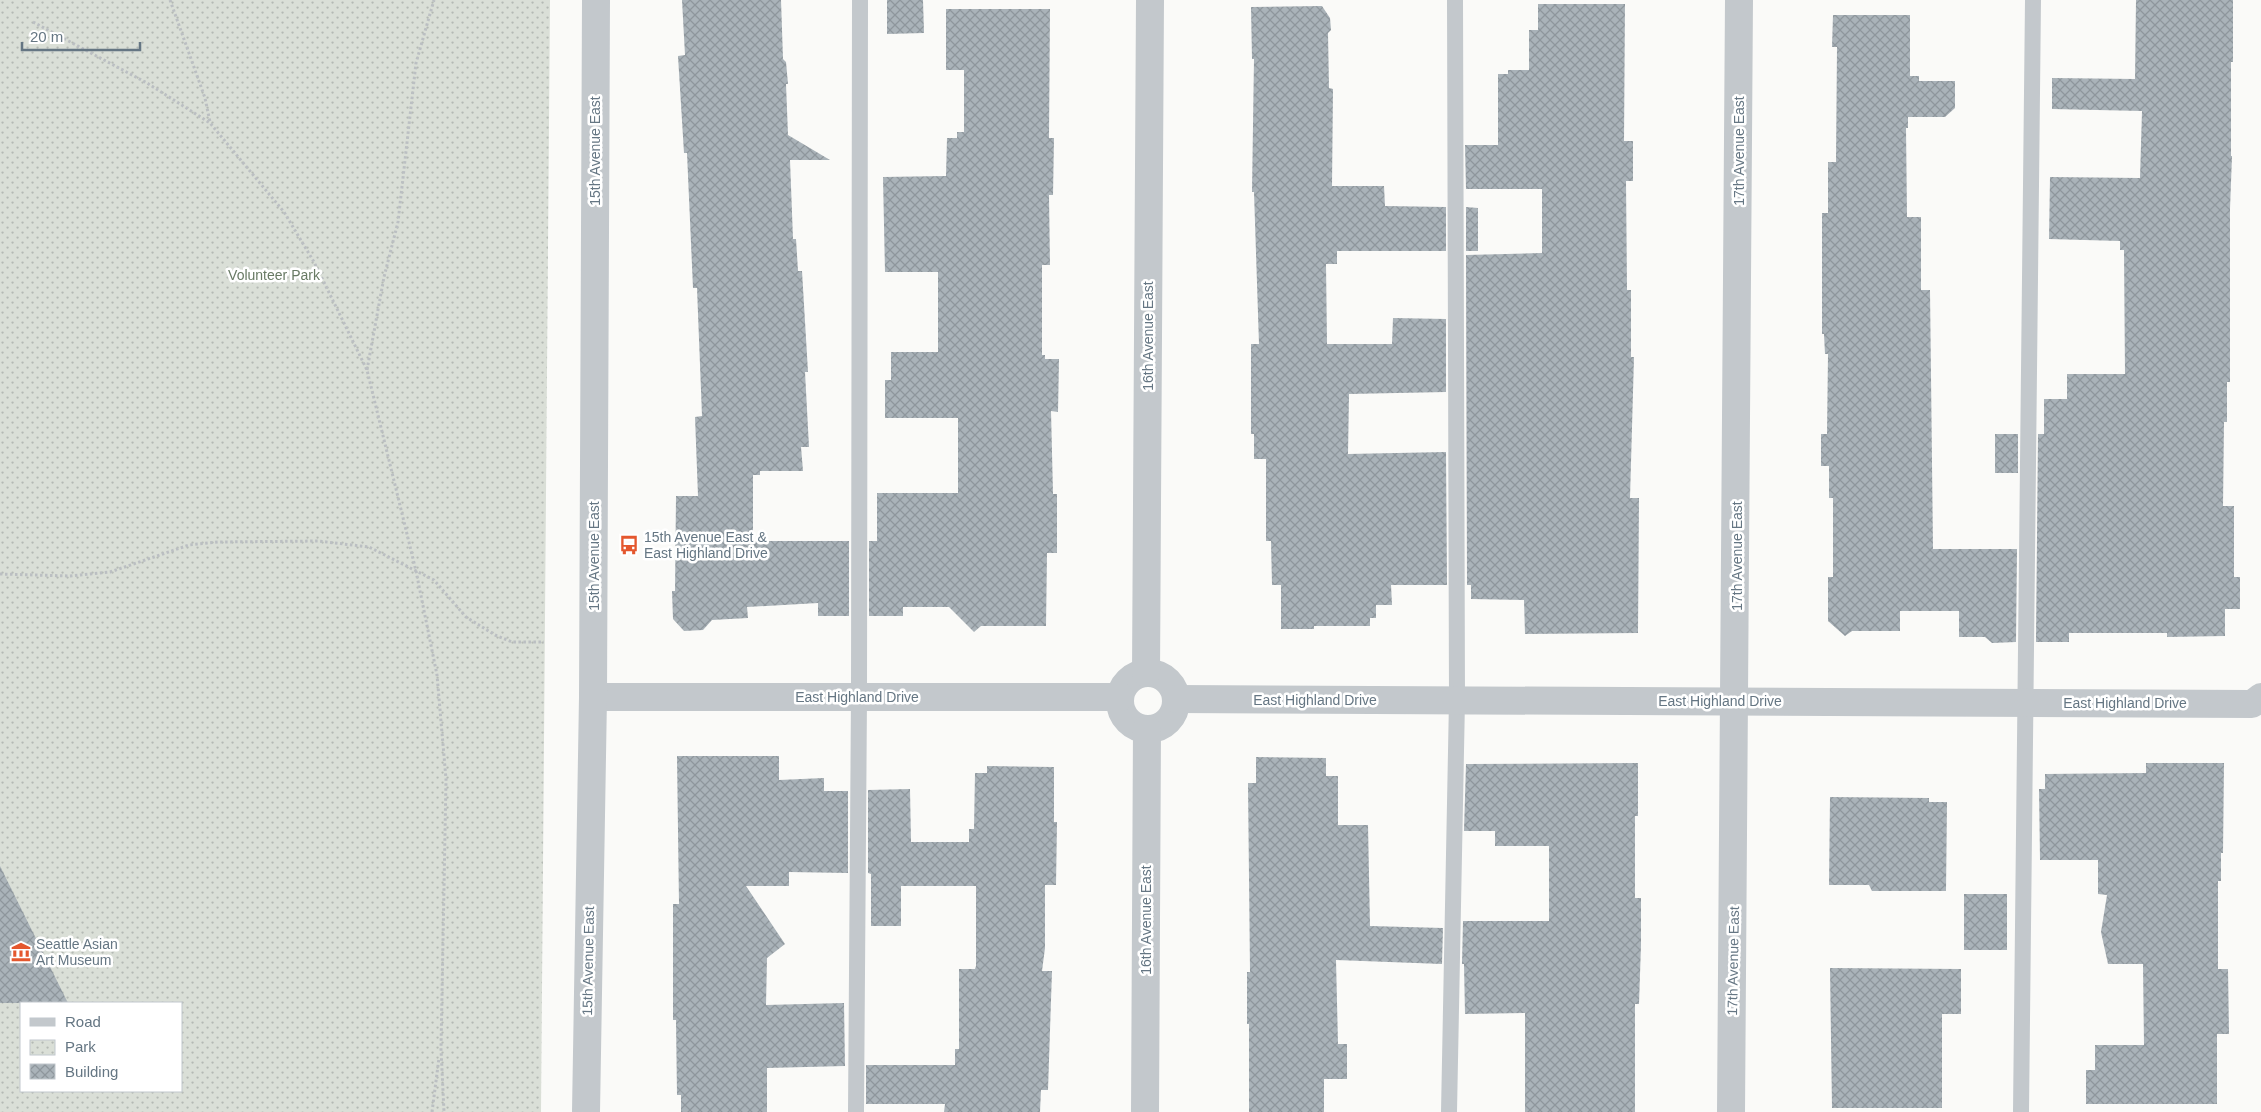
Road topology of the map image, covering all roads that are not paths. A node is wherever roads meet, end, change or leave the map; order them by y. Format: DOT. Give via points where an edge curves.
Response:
graph roads {
  1 [pos="596,0"];
  2 [pos="860,0"];
  3 [pos="1150,0"];
  4 [pos="1455,0"];
  5 [pos="1739,0"];
  6 [pos="2033,0"];
  7 [pos="1146,673"];
  8 [pos="593,697"];
  9 [pos="859,697"];
  10 [pos="1120,697"];
  11 [pos="2261,697"];
  12 [pos="1176,699"];
  13 [pos="1456,700"];
  14 [pos="1736,701"];
  15 [pos="2026,702"];
  16 [pos="1147,729"];
  17 [pos="586,1112"];
  18 [pos="856,1112"];
  19 [pos="1145,1112"];
  20 [pos="1449,1112"];
  21 [pos="1731,1112"];
  22 [pos="2021,1112"];
  1 -- 8 [label="street, 15th Avenue East"];
  2 -- 9 [label="lane"];
  3 -- 7 [label="street, 16th Avenue East"];
  4 -- 13 [label="lane"];
  5 -- 14 [label="street, 17th Avenue East"];
  6 -- 15 [label="lane"];
  7 -- 10 [label="street" via="1132,676"];
  7 -- 12 [label="street" via="1167,679"];
  8 -- 9 [label="street, East Highland Drive"];
  8 -- 17 [label="street, 15th Avenue East"];
  9 -- 10 [label="street, East Highland Drive"];
  9 -- 18 [label="lane"];
  10 -- 16 [label="street" via="1121,710 1126,718 1133,725"];
  11 -- 15 [label="street, East Highland Drive" via="2252,704"];
  12 -- 13 [label="street, East Highland Drive"];
  12 -- 16 [label="street" via="1168,720"];
  13 -- 14 [label="street, East Highland Drive"];
  13 -- 20 [label="lane"];
  14 -- 15 [label="street, East Highland Drive"];
  14 -- 21 [label="street, 17th Avenue East"];
  15 -- 22 [label="lane"];
  16 -- 19 [label="street, 16th Avenue East"];
}
